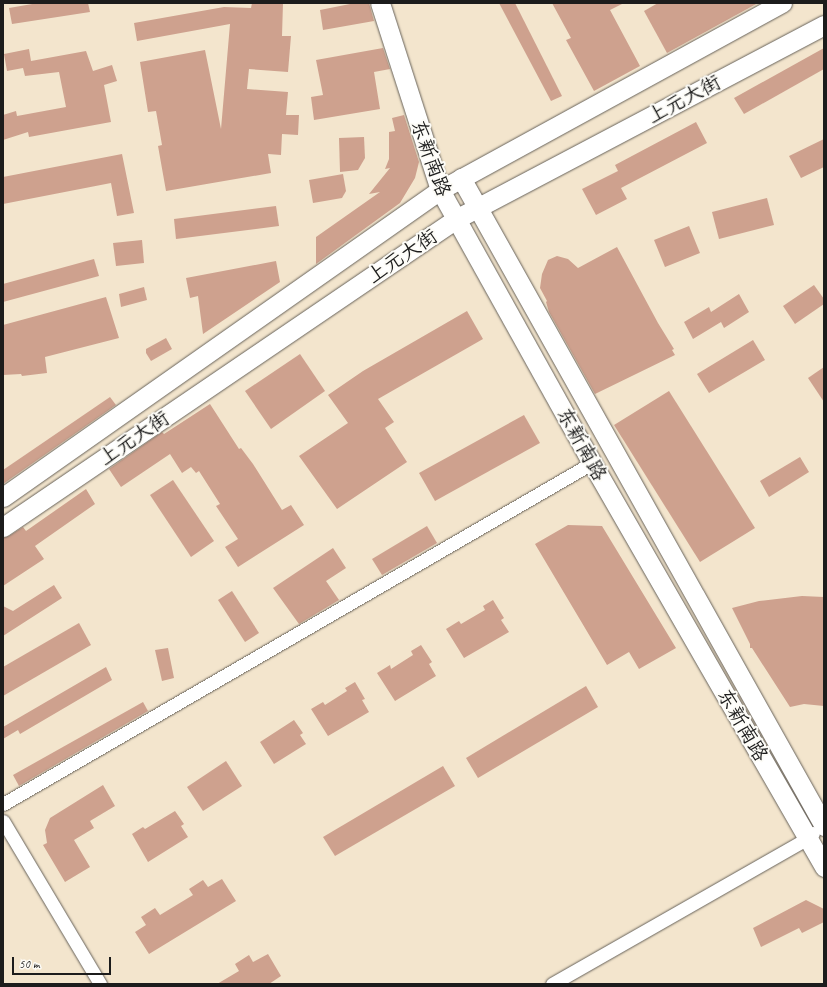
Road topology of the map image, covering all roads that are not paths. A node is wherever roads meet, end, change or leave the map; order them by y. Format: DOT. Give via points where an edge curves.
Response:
graph roads {
  1 [pos="380,3"];
  2 [pos="782,3"];
  3 [pos="824,25"];
  4 [pos="461,178"];
  5 [pos="440,190"];
  6 [pos="477,208"];
  7 [pos="456,219"];
  8 [pos="592,463"];
  9 [pos="3,497"];
  10 [pos="3,527"];
  11 [pos="3,804"];
  12 [pos="3,821"];
  13 [pos="823,824"];
  14 [pos="808,838"];
  15 [pos="824,867"];
  16 [pos="100,984"];
  17 [pos="552,984"];
  1 -- 5 [label="main road, 东新南路"];
  2 -- 4 [label="main road, 上元大街"];
  3 -- 6 [label="main road, 上元大街"];
  4 -- 5 [label="main road, 上元大街"];
  4 -- 6 [label="main road, 东新南路"];
  5 -- 7 [label="main road, 东新南路"];
  5 -- 9 [label="main road, 上元大街"];
  6 -- 7 [label="main road, 上元大街"];
  6 -- 13 [label="main road, 东新南路"];
  7 -- 8 [label="main road, 东新南路"];
  7 -- 10 [label="main road, 上元大街"];
  8 -- 11 [label="street"];
  8 -- 14 [label="main road, 东新南路"];
  12 -- 16 [label="street"];
  13 -- 14 [label="street"];
  14 -- 15 [label="main road, 东新南路"];
  14 -- 17 [label="street"];
}
